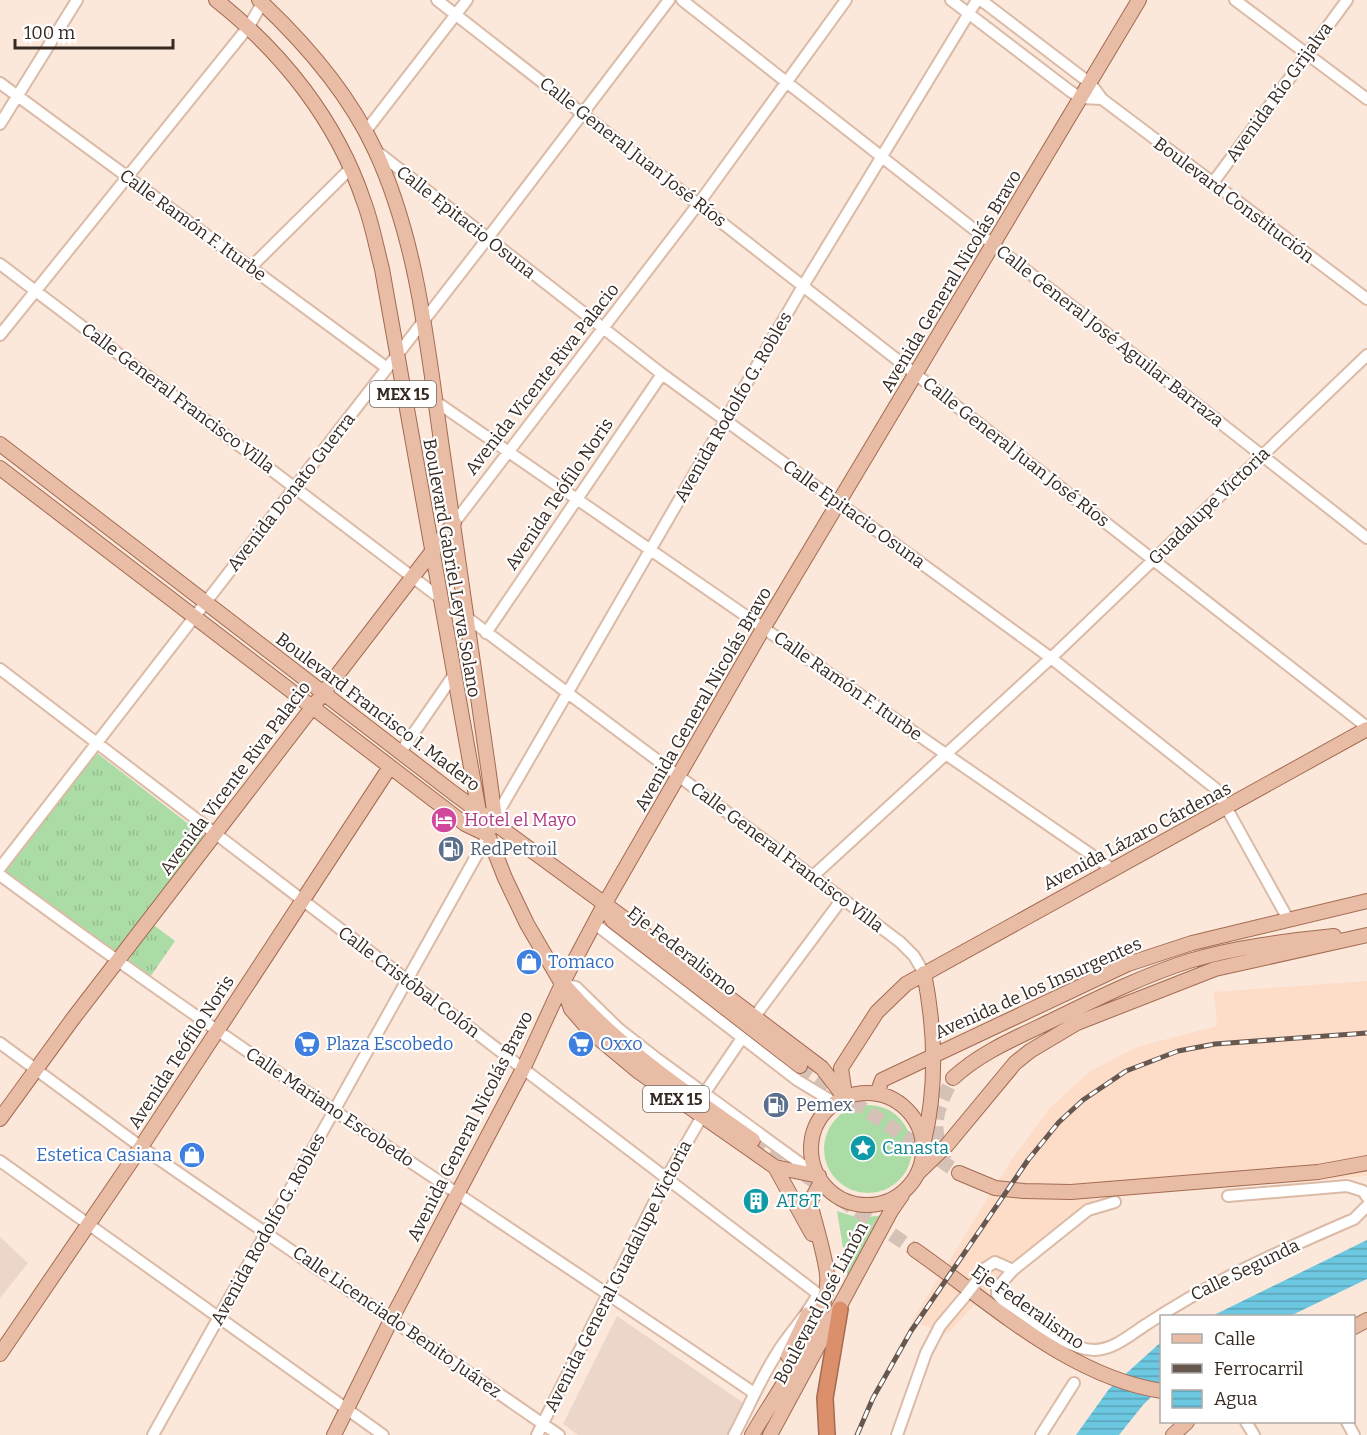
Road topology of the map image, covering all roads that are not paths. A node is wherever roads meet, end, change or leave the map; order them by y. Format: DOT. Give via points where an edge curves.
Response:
graph roads {
  1 [pos="77,0"];
  2 [pos="216,0"];
  3 [pos="437,0"];
  4 [pos="467,0"];
  5 [pos="669,0"];
  6 [pos="682,0"];
  7 [pos="846,0"];
  8 [pos="951,0"];
  9 [pos="979,0"];
  10 [pos="1139,0"];
  11 [pos="1235,0"];
  12 [pos="1347,0"];
  13 [pos="262,1"];
  14 [pos="969,14"];
  15 [pos="456,15"];
  16 [pos="249,26"];
  17 [pos="1308,53"];
  18 [pos="0,82"];
  19 [pos="786,82"];
  20 [pos="1091,84"];
  21 [pos="18,96"];
  22 [pos="1081,98"];
  23 [pos="1102,99"];
  24 [pos="1367,99"];
  25 [pos="583,113"];
  26 [pos="0,124"];
  27 [pos="365,132"];
  28 [pos="374,149"];
  29 [pos="880,156"];
  30 [pos="350,169"];
  31 [pos="129,178"];
  32 [pos="1212,184"];
  33 [pos="699,203"];
  34 [pos="487,239"];
  35 [pos="993,244"];
  36 [pos="0,264"];
  37 [pos="250,268"];
  38 [pos="803,286"];
  39 [pos="35,290"];
  40 [pos="1367,299"];
  41 [pos="422,324"];
  42 [pos="603,329"];
  43 [pos="0,335"];
  44 [pos="1367,355"];
  45 [pos="396,356"];
  46 [pos="387,368"];
  47 [pos="662,374"];
  48 [pos="917,375"];
  49 [pos="435,401"];
  50 [pos="725,421"];
  51 [pos="0,444"];
  52 [pos="509,451"];
  53 [pos="1262,455"];
  54 [pos="0,468"];
  55 [pos="295,487"];
  56 [pos="579,499"];
  57 [pos="838,502"];
  58 [pos="454,523"];
  59 [pos="1367,538"];
  60 [pos="651,549"];
  61 [pos="431,552"];
  62 [pos="1153,559"];
  63 [pos="412,576"];
  64 [pos="440,598"];
  65 [pos="206,603"];
  66 [pos="195,617"];
  67 [pos="469,619"];
  68 [pos="764,627"];
  69 [pos="486,633"];
  70 [pos="1051,658"];
  71 [pos="0,669"];
  72 [pos="453,676"];
  73 [pos="323,693"];
  74 [pos="566,693"];
  75 [pos="312,707"];
  76 [pos="1367,728"];
  77 [pos="96,744"];
  78 [pos="400,753"];
  79 [pos="947,754"];
  80 [pos="390,767"];
  81 [pos="679,777"];
  82 [pos="1228,808"];
  83 [pos="479,812"];
  84 [pos="492,825"];
  85 [pos="214,835"];
  86 [pos="0,868"];
  87 [pos="1112,869"];
  88 [pos="0,875"];
  89 [pos="813,876"];
  90 [pos="842,898"];
  91 [pos="302,900"];
  92 [pos="1367,901"];
  93 [pos="604,905"];
  94 [pos="1288,919"];
  95 [pos="595,924"];
  96 [pos="1367,933"];
  97 [pos="118,960"];
  98 [pos="924,973"];
  99 [pos="407,980"];
  100 [pos="562,984"];
  101 [pos="755,1016"];
  102 [pos="217,1029"];
  103 [pos="742,1038"];
  104 [pos="0,1042"];
  105 [pos="932,1056"];
  106 [pos="800,1066"];
  107 [pos="523,1069"];
  108 [pos="36,1070"];
  109 [pos="953,1078"];
  110 [pos="704,1094"];
  111 [pos="878,1094"];
  112 [pos="842,1099"];
  113 [pos="335,1109"];
  114 [pos="701,1118"];
  115 [pos="0,1119"];
  116 [pos="753,1140"];
  117 [pos="923,1146"];
  118 [pos="141,1148"];
  119 [pos="0,1161"];
  120 [pos="1367,1162"];
  121 [pos="775,1167"];
  122 [pos="919,1172"];
  123 [pos="959,1173"];
  124 [pos="667,1178"];
  125 [pos="820,1179"];
  126 [pos="906,1190"];
  127 [pos="457,1193"];
  128 [pos="1228,1196"];
  129 [pos="1367,1197"];
  130 [pos="1115,1202"];
  131 [pos="1367,1206"];
  132 [pos="88,1225"];
  133 [pos="266,1233"];
  134 [pos="915,1250"];
  135 [pos="822,1253"];
  136 [pos="1013,1270"];
  137 [pos="609,1292"];
  138 [pos="818,1294"];
  139 [pos="840,1309"];
  140 [pos="808,1314"];
  141 [pos="1160,1315"];
  142 [pos="1161,1315"];
  143 [pos="219,1317"];
  144 [pos="392,1318"];
  145 [pos="0,1354"];
  146 [pos="1074,1383"];
  147 [pos="1160,1391"];
  148 [pos="754,1393"];
  149 [pos="347,1409"];
  150 [pos="543,1423"];
  151 [pos="1186,1423"];
  152 [pos="1244,1423"];
  153 [pos="153,1435"];
  154 [pos="334,1435"];
  155 [pos="383,1435"];
  156 [pos="537,1435"];
  157 [pos="559,1435"];
  158 [pos="734,1435"];
  159 [pos="751,1435"];
  160 [pos="770,1435"];
  161 [pos="827,1435"];
  162 [pos="897,1435"];
  163 [pos="1041,1435"];
  164 [pos="1173,1435"];
  165 [pos="1254,1435"];
  1 -- 21 [label="street"];
  2 -- 16 [label="main road, Boulevard Gabriel Leyva Solano / MEX 15"];
  3 -- 15 [label="street, Calle General Juan José Ríos"];
  4 -- 15 [label="street"];
  5 -- 25 [label="street, Avenida Donato Guerra"];
  6 -- 19 [label="street, Calle General José Aguilar Barraza"];
  7 -- 19 [label="street, Avenida Vicente Riva Palacio"];
  8 -- 14 [label="street"];
  9 -- 14 [label="street, Avenida Rodolfo G. Robles"];
  9 -- 20 [label="street, Boulevard Constitución"];
  10 -- 20 [label="main road, Avenida General Nicolás Bravo"];
  11 -- 17 [label="street"];
  12 -- 17 [label="street, Avenida Río Grijalva"];
  13 -- 16 [label="street"];
  13 -- 27 [label="main road, Boulevard Gabriel Leyva Solano / MEX 15" via="324,69"];
  14 -- 22 [label="street"];
  14 -- 29 [label="street, Avenida Rodolfo G. Robles"];
  15 -- 25 [label="street, Calle General Juan José Ríos"];
  15 -- 27 [label="street"];
  16 -- 30 [label="main road, Boulevard Gabriel Leyva Solano / MEX 15" via="301,85"];
  16 -- 31 [label="street"];
  17 -- 24 [label="street"];
  17 -- 32 [label="street, Avenida Río Grijalva"];
  18 -- 21 [label="street, Calle Ramón F. Iturbe"];
  19 -- 29 [label="street, Calle General José Aguilar Barraza"];
  19 -- 33 [label="street, Avenida Vicente Riva Palacio"];
  20 -- 22 [label="main road, Avenida General Nicolás Bravo"];
  20 -- 23 [label="street, Boulevard Constitución"];
  21 -- 26 [label="street"];
  21 -- 31 [label="street, Calle Ramón F. Iturbe"];
  22 -- 23 [label="street"];
  22 -- 35 [label="main road, Avenida General Nicolás Bravo"];
  23 -- 32 [label="street, Boulevard Constitución"];
  25 -- 33 [label="street, Calle General Juan José Ríos"];
  25 -- 34 [label="street, Avenida Donato Guerra"];
  27 -- 28 [label="main road, Boulevard Gabriel Leyva Solano / MEX 15"];
  28 -- 34 [label="street, Calle Epitacio Osuna"];
  28 -- 41 [label="main road, Boulevard Gabriel Leyva Solano / MEX 15" via="402,222"];
  29 -- 35 [label="street, Calle General José Aguilar Barraza"];
  29 -- 38 [label="street, Avenida Rodolfo G. Robles"];
  30 -- 37 [label="street"];
  30 -- 45 [label="main road, Boulevard Gabriel Leyva Solano / MEX 15" via="364,201 382,268"];
  31 -- 37 [label="street, Calle Ramón F. Iturbe"];
  31 -- 39 [label="street"];
  32 -- 40 [label="street, Boulevard Constitución"];
  33 -- 38 [label="street, Calle General Juan José Ríos"];
  33 -- 42 [label="street, Avenida Vicente Riva Palacio"];
  34 -- 41 [label="street, Avenida Donato Guerra"];
  34 -- 42 [label="street, Calle Epitacio Osuna"];
  35 -- 48 [label="main road, Avenida General Nicolás Bravo"];
  35 -- 53 [label="street, Calle General José Aguilar Barraza"];
  36 -- 39 [label="street, Calle General Francisco Villa"];
  37 -- 46 [label="street, Calle Ramón F. Iturbe"];
  38 -- 48 [label="street, Calle General Juan José Ríos"];
  38 -- 50 [label="street, Avenida Rodolfo G. Robles"];
  39 -- 43 [label="street"];
  39 -- 55 [label="street, Calle General Francisco Villa"];
  41 -- 45 [label="street, Avenida Donato Guerra"];
  41 -- 49 [label="main road, Boulevard Gabriel Leyva Solano / MEX 15"];
  42 -- 47 [label="street, Calle Epitacio Osuna"];
  42 -- 52 [label="street, Avenida Vicente Riva Palacio"];
  44 -- 53 [label="street, Guadalupe Victoria"];
  45 -- 46 [label="street, Avenida Donato Guerra"];
  45 -- 61 [label="main road, Boulevard Gabriel Leyva Solano / MEX 15"];
  46 -- 55 [label="street, Avenida Donato Guerra"];
  47 -- 50 [label="street, Calle Epitacio Osuna"];
  47 -- 56 [label="street, Avenida Teófilo Noris"];
  48 -- 57 [label="main road, Avenida General Nicolás Bravo"];
  48 -- 62 [label="street, Calle General Juan José Ríos"];
  49 -- 52 [label="street, Calle Ramón F. Iturbe"];
  49 -- 58 [label="main road, Boulevard Gabriel Leyva Solano / MEX 15"];
  50 -- 57 [label="street, Calle Epitacio Osuna"];
  50 -- 60 [label="street, Avenida Rodolfo G. Robles"];
  51 -- 65 [label="main road, Boulevard Francisco I. Madero"];
  52 -- 56 [label="street, Calle Ramón F. Iturbe"];
  52 -- 58 [label="street, Avenida Vicente Riva Palacio"];
  53 -- 59 [label="street, Calle General José Aguilar Barraza"];
  53 -- 62 [label="street, Guadalupe Victoria"];
  54 -- 66 [label="main road, Boulevard Francisco I. Madero"];
  55 -- 63 [label="street, Calle General Francisco Villa"];
  55 -- 65 [label="street, Avenida Donato Guerra"];
  56 -- 60 [label="street, Calle Ramón F. Iturbe"];
  56 -- 69 [label="street, Avenida Teófilo Noris"];
  57 -- 68 [label="main road, Avenida General Nicolás Bravo"];
  57 -- 70 [label="street, Calle Epitacio Osuna"];
  58 -- 61 [label="main road, Avenida Vicente Riva Palacio"];
  58 -- 67 [label="main road, Boulevard Gabriel Leyva Solano / MEX 15"];
  60 -- 68 [label="street, Calle Ramón F. Iturbe"];
  60 -- 74 [label="street, Avenida Rodolfo G. Robles"];
  61 -- 63 [label="main road, Avenida Vicente Riva Palacio"];
  61 -- 64 [label="main road, Boulevard Gabriel Leyva Solano / MEX 15"];
  62 -- 70 [label="street, Guadalupe Victoria"];
  62 -- 76 [label="street, Calle General Juan José Ríos"];
  63 -- 64 [label="street, Calle General Francisco Villa"];
  63 -- 73 [label="main road, Avenida Vicente Riva Palacio"];
  64 -- 72 [label="main road, Boulevard Gabriel Leyva Solano / MEX 15"];
  65 -- 66 [label="street, Avenida Donato Guerra"];
  65 -- 73 [label="main road, Boulevard Francisco I. Madero"];
  66 -- 75 [label="main road, Boulevard Francisco I. Madero"];
  66 -- 77 [label="street, Avenida Donato Guerra"];
  67 -- 69 [label="street, Calle General Francisco Villa"];
  67 -- 84 [label="main road, Boulevard Gabriel Leyva Solano / MEX 15"];
  68 -- 79 [label="street, Calle Ramón F. Iturbe"];
  68 -- 81 [label="main road, Avenida General Nicolás Bravo"];
  69 -- 74 [label="street, Calle General Francisco Villa"];
  70 -- 79 [label="street"];
  70 -- 82 [label="street, Calle Epitacio Osuna" via="1216,789"];
  71 -- 77 [label="street, Calle Cristóbal Colón"];
  72 -- 78 [label="street"];
  72 -- 83 [label="main road, Boulevard Gabriel Leyva Solano / MEX 15"];
  73 -- 75 [label="main road, Avenida Vicente Riva Palacio"];
  73 -- 78 [label="main road, Boulevard Francisco I. Madero"];
  74 -- 81 [label="street, Calle General Francisco Villa"];
  74 -- 84 [label="street, Avenida Rodolfo G. Robles"];
  75 -- 80 [label="main road, Boulevard Francisco I. Madero"];
  75 -- 85 [label="main road, Avenida Vicente Riva Palacio"];
  76 -- 82 [label="main road, Avenida Lázaro Cárdenas"];
  77 -- 85 [label="street, Calle Cristóbal Colón"];
  77 -- 86 [label="street, Avenida Donato Guerra"];
  78 -- 83 [label="main road, Boulevard Francisco I. Madero"];
  79 -- 87 [label="street, Calle Ramón F. Iturbe"];
  79 -- 89 [label="street"];
  80 -- 84 [label="main road, Boulevard Francisco I. Madero" via="465,824"];
  80 -- 91 [label="main road, Avenida Teófilo Noris"];
  81 -- 89 [label="street, Calle General Francisco Villa"];
  81 -- 93 [label="main road, Avenida General Nicolás Bravo"];
  82 -- 87 [label="main road, Avenida Lázaro Cárdenas"];
  82 -- 94 [label="street, Calle Epitacio Osuna"];
  83 -- 84 [label="main road, Boulevard Gabriel Leyva Solano / MEX 15"];
  84 -- 93 [label="main road, Boulevard Francisco I. Madero"];
  84 -- 99 [label="street, Avenida Rodolfo G. Robles"];
  84 -- 100 [label="main road, Boulevard Gabriel Leyva Solano / MEX 15" via="527,924"];
  85 -- 91 [label="street, Calle Cristóbal Colón"];
  85 -- 97 [label="main road, Avenida Vicente Riva Palacio"];
  87 -- 98 [label="main road, Avenida Lázaro Cárdenas"];
  88 -- 97 [label="street, Calle Mariano Escobedo"];
  89 -- 90 [label="street, Calle General Francisco Villa"];
  90 -- 98 [label="street, Calle General Francisco Villa" via="900,942"];
  90 -- 101 [label="street"];
  91 -- 99 [label="street, Calle Cristóbal Colón"];
  91 -- 102 [label="main road, Avenida Teófilo Noris"];
  92 -- 94 [label="main road, Avenida de los Insurgentes"];
  93 -- 95 [label="main road, Avenida General Nicolás Bravo"];
  93 -- 101 [label="main road, Boulevard Francisco I. Madero"];
  93 -- 106 [label="main road, Eje Federalismo" via="613,921"];
  94 -- 105 [label="main road, Avenida de los Insurgentes" via="1128,964"];
  95 -- 100 [label="main road, Avenida General Nicolás Bravo"];
  95 -- 103 [label="street"];
  96 -- 109 [label="main road" via="1288,941 1189,961 993,1048"];
  96 -- 122 [label="main road" via="1215,969 1077,1023 1029,1051 1015,1064"];
  97 -- 102 [label="street, Calle Mariano Escobedo"];
  97 -- 108 [label="main road, Avenida Vicente Riva Palacio"];
  98 -- 105 [label="main road"];
  98 -- 112 [label="main road, Avenida Lázaro Cárdenas" via="894,994 871,1020 841,1068"];
  99 -- 107 [label="street, Calle Cristóbal Colón"];
  99 -- 113 [label="street, Avenida Rodolfo G. Robles"];
  100 -- 107 [label="main road, Avenida General Nicolás Bravo"];
  100 -- 110 [label="street" via="576,987 619,1029"];
  100 -- 114 [label="main road, Boulevard Gabriel Leyva Solano / MEX 15" via="571,1009 591,1032"];
  100 -- 116 [label="main road" via="617,1041"];
  101 -- 112 [label="main road, Boulevard Francisco I. Madero" via="822,1068"];
  102 -- 113 [label="street, Calle Mariano Escobedo"];
  102 -- 118 [label="main road, Avenida Teófilo Noris"];
  103 -- 110 [label="street"];
  103 -- 112 [label="street" via="797,1080"];
  104 -- 108 [label="street, Calle Licenciado Benito Juárez"];
  105 -- 111 [label="main road, Avenida de los Insurgentes" via="882,1080"];
  105 -- 117 [label="main road" via="932,1106"];
  107 -- 124 [label="street, Calle Cristóbal Colón"];
  107 -- 127 [label="main road, Avenida General Nicolás Bravo"];
  108 -- 115 [label="main road, Avenida Vicente Riva Palacio"];
  108 -- 118 [label="street, Calle Licenciado Benito Juárez"];
  110 -- 125 [label="street"];
  111 -- 112 [label="main road" via="860,1093"];
  111 -- 117 [label="main road" via="895,1100 909,1112 919,1128"];
  112 -- 125 [label="main road" via="815,1126 812,1157"];
  113 -- 127 [label="street, Calle Mariano Escobedo"];
  113 -- 133 [label="street, Avenida Rodolfo G. Robles"];
  114 -- 121 [label="main road, Boulevard Gabriel Leyva Solano / MEX 15"];
  114 -- 124 [label="street, Avenida General Guadalupe Victoria"];
  117 -- 122 [label="main road"];
  118 -- 132 [label="main road, Avenida Teófilo Noris"];
  118 -- 133 [label="street, Calle Licenciado Benito Juárez"];
  119 -- 132 [label="street"];
  120 -- 123 [label="main road" via="1337,1170 1071,1192 1024,1191 980,1184"];
  121 -- 125 [label="main road, Boulevard Gabriel Leyva Solano / MEX 15"];
  121 -- 135 [label="main road"];
  122 -- 126 [label="main road"];
  124 -- 137 [label="street, Avenida General Guadalupe Victoria"];
  124 -- 138 [label="street, Calle Cristóbal Colón"];
  125 -- 126 [label="main road" via="839,1197 862,1205 893,1199"];
  125 -- 135 [label="main road, Boulevard José Limón" via="810,1202"];
  126 -- 139 [label="main road, Boulevard José Limón"];
  127 -- 137 [label="street, Calle Mariano Escobedo"];
  127 -- 144 [label="main road, Avenida General Nicolás Bravo"];
  128 -- 129 [label="street" via="1347,1186 1363,1191"];
  130 -- 136 [label="street" via="1088,1210"];
  131 -- 142 [label="street, Calle Segunda" via="1354,1219 1233,1273"];
  132 -- 143 [label="street"];
  132 -- 145 [label="main road, Avenida Teófilo Noris"];
  133 -- 143 [label="street, Avenida Rodolfo G. Robles"];
  133 -- 144 [label="street, Calle Licenciado Benito Juárez"];
  134 -- 147 [label="main road, Eje Federalismo" via="1054,1349 1091,1370"];
  135 -- 159 [label="main road, Boulevard José Limón" via="826,1282 819,1318"];
  136 -- 141 [label="street, Calle Segunda" via="997,1288 997,1294 1038,1326 1079,1347 1092,1350 1112,1346"];
  136 -- 162 [label="street, bridge" via="995,1262 984,1269 940,1326 926,1353"];
  137 -- 148 [label="street, Calle Mariano Escobedo"];
  137 -- 150 [label="street, Avenida General Guadalupe Victoria"];
  138 -- 140 [label="street, Boulevard José Limón"];
  139 -- 160 [label="main road, Boulevard José Limón"];
  139 -- 161 [label="highway" via="827,1380"];
  140 -- 148 [label="street, Boulevard José Limón" via="783,1343"];
  140 -- 159 [label="main road" via="757,1410"];
  143 -- 149 [label="street"];
  143 -- 153 [label="street, Avenida Rodolfo G. Robles"];
  144 -- 149 [label="main road, Avenida General Nicolás Bravo"];
  144 -- 150 [label="street, Calle Licenciado Benito Juárez"];
  146 -- 163 [label="street"];
  148 -- 158 [label="street, Boulevard José Limón"];
  149 -- 154 [label="main road, Avenida General Nicolás Bravo"];
  149 -- 155 [label="street"];
  150 -- 156 [label="street, Avenida General Guadalupe Victoria"];
  150 -- 157 [label="street, Calle Licenciado Benito Juárez"];
  151 -- 164 [label="main road"];
  152 -- 165 [label="street"];
}
